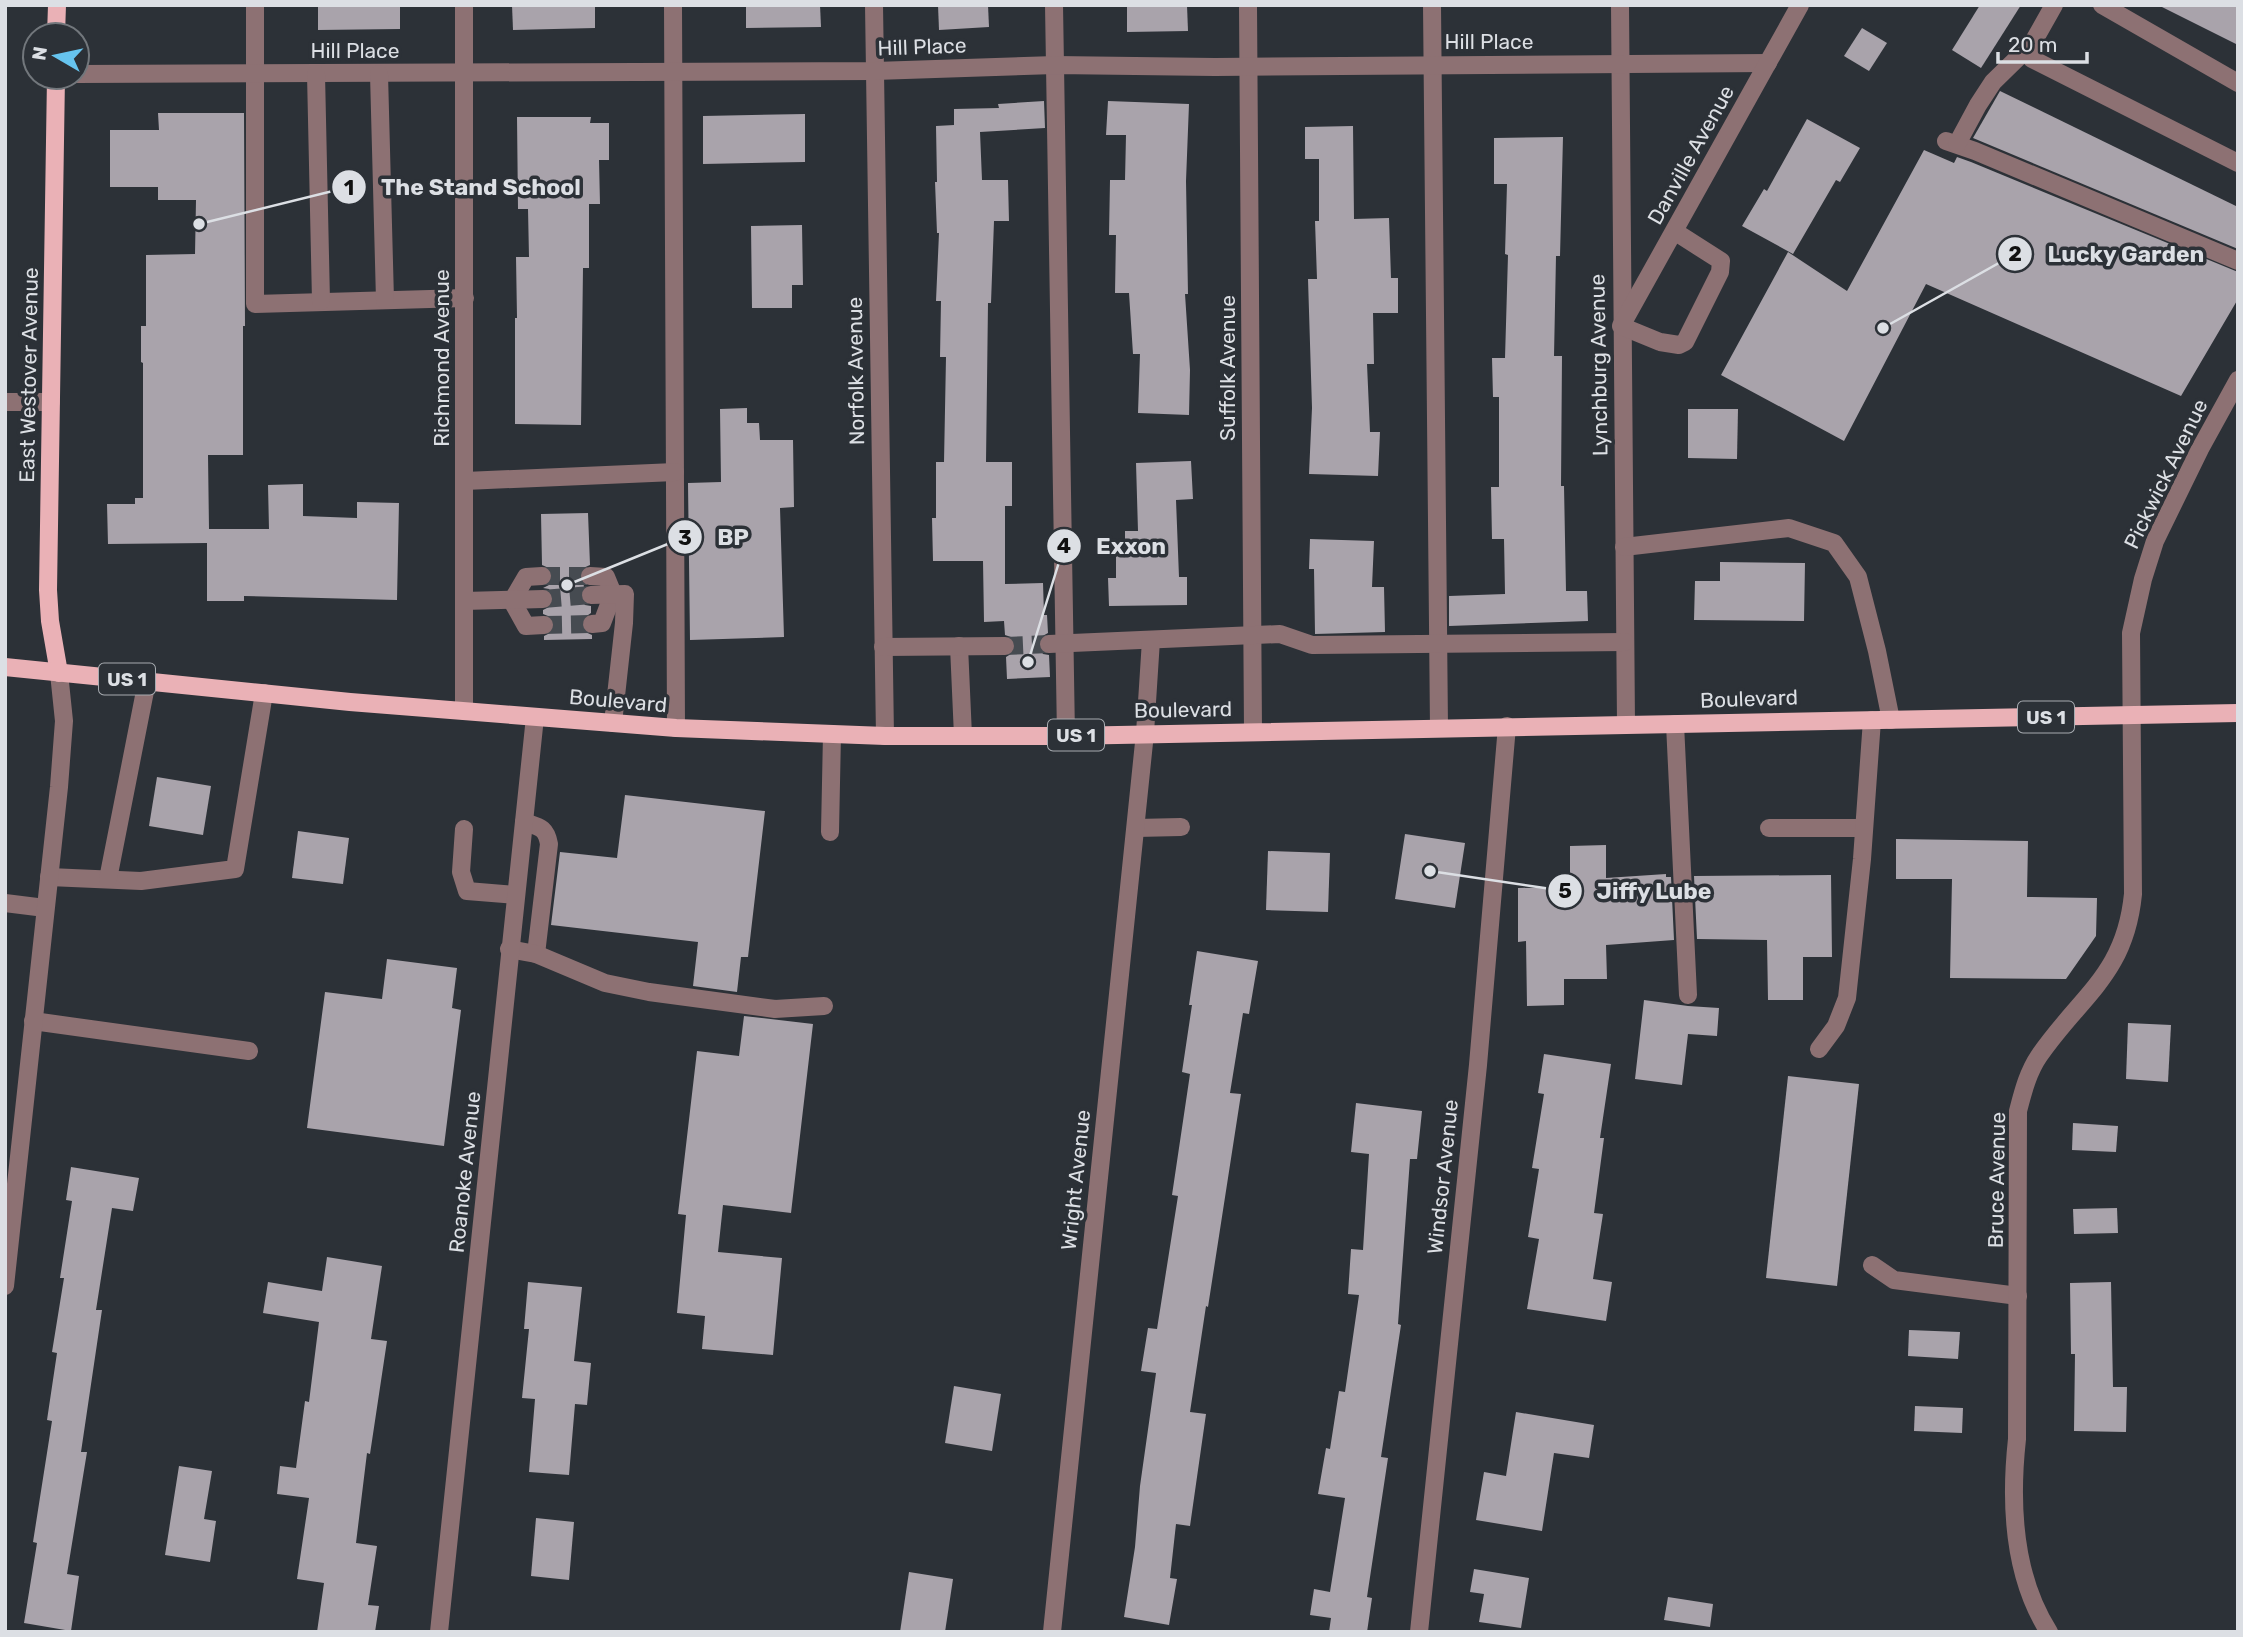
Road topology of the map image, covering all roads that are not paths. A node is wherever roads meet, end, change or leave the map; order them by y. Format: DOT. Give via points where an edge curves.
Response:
graph roads {
  1 [pos="255,5"];
  2 [pos="464,5"];
  3 [pos="673,5"];
  4 [pos="874,5"];
  5 [pos="1054,5"];
  6 [pos="1248,5"];
  7 [pos="1433,5"];
  8 [pos="1619,5"];
  9 [pos="1800,5"];
  10 [pos="2054,5"];
  11 [pos="2102,5"];
  12 [pos="2032,44"];
  13 [pos="1768,63"];
  14 [pos="1620,64"];
  15 [pos="1055,65"];
  16 [pos="1433,65"];
  17 [pos="1249,67"];
  18 [pos="875,71"];
  19 [pos="672,72"];
  20 [pos="464,73"];
  21 [pos="91,74"];
  22 [pos="254,74"];
  23 [pos="316,74"];
  24 [pos="379,74"];
  25 [pos="2238,83"];
  26 [pos="56,91"];
  27 [pos="2238,163"];
  28 [pos="1674,231"];
  29 [pos="2238,261"];
  30 [pos="465,298"];
  31 [pos="385,300"];
  32 [pos="321,301"];
  33 [pos="1621,326"];
  34 [pos="2238,380"];
  35 [pos="5,402"];
  36 [pos="51,402"];
  37 [pos="675,472"];
  38 [pos="465,481"];
  39 [pos="1624,547"];
  40 [pos="542,576"];
  41 [pos="590,576"];
  42 [pos="613,594"];
  43 [pos="591,595"];
  44 [pos="543,599"];
  45 [pos="464,601"];
  46 [pos="512,601"];
  47 [pos="592,624"];
  48 [pos="544,625"];
  49 [pos="1252,635"];
  50 [pos="1151,640"];
  51 [pos="1625,642"];
  52 [pos="1057,644"];
  53 [pos="1438,644"];
  54 [pos="960,646"];
  55 [pos="1005,646"];
  56 [pos="883,647"];
  57 [pos="5,667"];
  58 [pos="59,673"];
  59 [pos="147,681"];
  60 [pos="264,693"];
  61 [pos="464,711"];
  62 [pos="2238,713"];
  63 [pos="2133,715"];
  64 [pos="535,716"];
  65 [pos="1872,720"];
  66 [pos="1891,720"];
  67 [pos="613,723"];
  68 [pos="1626,724"];
  69 [pos="1675,724"];
  70 [pos="1507,726"];
  71 [pos="676,728"];
  72 [pos="1439,728"];
  73 [pos="1253,731"];
  74 [pos="1145,733"];
  75 [pos="832,734"];
  76 [pos="885,736"];
  77 [pos="963,736"];
  78 [pos="1066,736"];
  79 [pos="524,822"];
  80 [pos="1181,827"];
  81 [pos="1136,828"];
  82 [pos="1769,828"];
  83 [pos="1864,828"];
  84 [pos="464,829"];
  85 [pos="830,832"];
  86 [pos="49,877"];
  87 [pos="108,879"];
  88 [pos="515,895"];
  89 [pos="5,903"];
  90 [pos="46,908"];
  91 [pos="509,949"];
  92 [pos="536,954"];
  93 [pos="1688,995"];
  94 [pos="824,1006"];
  95 [pos="33,1021"];
  96 [pos="1819,1049"];
  97 [pos="249,1051"];
  98 [pos="1872,1265"];
  99 [pos="5,1286"];
  100 [pos="2018,1296"];
  101 [pos="439,1632"];
  102 [pos="1052,1632"];
  103 [pos="1419,1632"];
  104 [pos="2049,1632"];
  1 -- 22 [label="street"];
  2 -- 20 [label="street, Richmond Avenue"];
  3 -- 19 [label="street"];
  4 -- 18 [label="street, Norfolk Avenue"];
  5 -- 15 [label="street"];
  6 -- 17 [label="street, Suffolk Avenue"];
  7 -- 16 [label="street"];
  8 -- 14 [label="street, Lynchburg Avenue"];
  9 -- 13 [label="street, Danville Avenue"];
  10 -- 12 [label="street"];
  11 -- 25 [label="street"];
  12 -- 27 [label="street" via="2032,58"];
  12 -- 29 [label="street" via="1993,82 1952,143"];
  13 -- 14 [label="street, Hill Place"];
  13 -- 28 [label="street, Danville Avenue"];
  14 -- 16 [label="street, Hill Place"];
  14 -- 33 [label="street, Lynchburg Avenue"];
  15 -- 17 [label="street, Hill Place"];
  15 -- 18 [label="street, Hill Place"];
  15 -- 52 [label="street"];
  16 -- 17 [label="street, Hill Place"];
  16 -- 53 [label="street"];
  17 -- 49 [label="street, Suffolk Avenue"];
  18 -- 19 [label="street, Hill Place"];
  18 -- 56 [label="street, Norfolk Avenue"];
  19 -- 20 [label="street, Hill Place"];
  19 -- 37 [label="street"];
  20 -- 24 [label="street, Hill Place"];
  20 -- 30 [label="street, Richmond Avenue"];
  21 -- 22 [label="street, Hill Place"];
  22 -- 23 [label="street, Hill Place"];
  22 -- 32 [label="street" via="254,304"];
  23 -- 24 [label="street, Hill Place"];
  23 -- 32 [label="street"];
  24 -- 31 [label="street"];
  26 -- 36 [label="main road, East Westover Avenue"];
  28 -- 33 [label="street, Danville Avenue"];
  28 -- 33 [label="street" via="1721,261 1720,272 1685,341 1679,345 1660,342"];
  30 -- 31 [label="street"];
  30 -- 38 [label="street, Richmond Avenue"];
  31 -- 32 [label="street"];
  33 -- 39 [label="street, Lynchburg Avenue"];
  34 -- 63 [label="street, Pickwick Avenue" via="2155,541 2143,579 2131,632"];
  35 -- 36 [label="street"];
  36 -- 58 [label="main road, East Westover Avenue" via="48,590"];
  37 -- 38 [label="street"];
  37 -- 71 [label="street"];
  38 -- 45 [label="street, Richmond Avenue"];
  39 -- 51 [label="street, Lynchburg Avenue"];
  39 -- 66 [label="street" via="1789,528 1834,543 1858,577"];
  40 -- 46 [label="street" via="526,577"];
  41 -- 42 [label="street" via="606,577"];
  42 -- 43 [label="street"];
  42 -- 47 [label="street" via="602,623"];
  42 -- 67 [label="street" via="625,594"];
  44 -- 46 [label="street"];
  45 -- 46 [label="street"];
  45 -- 61 [label="street, Richmond Avenue"];
  46 -- 48 [label="street" via="526,626"];
  49 -- 50 [label="street"];
  49 -- 53 [label="street" via="1284,634 1312,645"];
  49 -- 73 [label="street, Suffolk Avenue"];
  50 -- 52 [label="street"];
  50 -- 74 [label="street, Wright Avenue"];
  51 -- 53 [label="street"];
  51 -- 68 [label="street, Lynchburg Avenue"];
  52 -- 78 [label="street"];
  53 -- 72 [label="street"];
  54 -- 55 [label="street"];
  54 -- 56 [label="street"];
  54 -- 77 [label="street"];
  56 -- 76 [label="street, Norfolk Avenue"];
  57 -- 58 [label="main road, Boulevard / US 1"];
  58 -- 59 [label="main road, Boulevard / US 1"];
  58 -- 86 [label="street" via="64,735"];
  59 -- 60 [label="main road, Boulevard / US 1"];
  59 -- 87 [label="street"];
  60 -- 61 [label="main road, Boulevard / US 1"];
  60 -- 87 [label="street" via="235,869 141,881"];
  61 -- 64 [label="main road, Boulevard / US 1"];
  62 -- 63 [label="main road, Boulevard / US 1"];
  63 -- 66 [label="main road, Boulevard / US 1"];
  63 -- 100 [label="street, Bruce Avenue" via="2131,913 2107,974 2039,1056 2025,1083 2018,1111"];
  64 -- 67 [label="main road, Boulevard / US 1"];
  64 -- 79 [label="street, Roanoke Avenue"];
  65 -- 66 [label="main road, Boulevard / US 1"];
  65 -- 69 [label="main road, Boulevard / US 1"];
  65 -- 83 [label="street"];
  67 -- 71 [label="main road, Boulevard / US 1"];
  68 -- 69 [label="main road, Boulevard / US 1"];
  68 -- 70 [label="main road, Boulevard / US 1"];
  69 -- 93 [label="street"];
  70 -- 72 [label="main road, Boulevard / US 1"];
  70 -- 103 [label="street, Windsor Avenue" via="1478,1065"];
  71 -- 75 [label="main road, Boulevard / US 1"];
  72 -- 73 [label="main road, Boulevard / US 1"];
  73 -- 74 [label="main road, Boulevard / US 1"];
  74 -- 78 [label="main road, Boulevard / US 1"];
  74 -- 81 [label="street, Wright Avenue"];
  75 -- 76 [label="main road, Boulevard / US 1"];
  75 -- 85 [label="street"];
  76 -- 77 [label="main road, Boulevard / US 1"];
  77 -- 78 [label="main road, Boulevard / US 1"];
  79 -- 88 [label="street, Roanoke Avenue"];
  79 -- 92 [label="street" via="542,829 549,844"];
  80 -- 81 [label="street"];
  81 -- 102 [label="street, Wright Avenue"];
  82 -- 83 [label="street"];
  83 -- 96 [label="street" via="1847,998 1836,1026"];
  84 -- 88 [label="street" via="461,872 467,891"];
  86 -- 87 [label="street"];
  86 -- 90 [label="street"];
  88 -- 91 [label="street, Roanoke Avenue"];
  89 -- 90 [label="street"];
  90 -- 95 [label="street"];
  91 -- 92 [label="street"];
  91 -- 101 [label="street, Roanoke Avenue"];
  92 -- 94 [label="street" via="605,983 649,992 775,1009"];
  95 -- 97 [label="street"];
  95 -- 99 [label="street"];
  98 -- 100 [label="street" via="1894,1280"];
  100 -- 104 [label="street, Bruce Avenue" via="2015,1518 2028,1584"];
}
